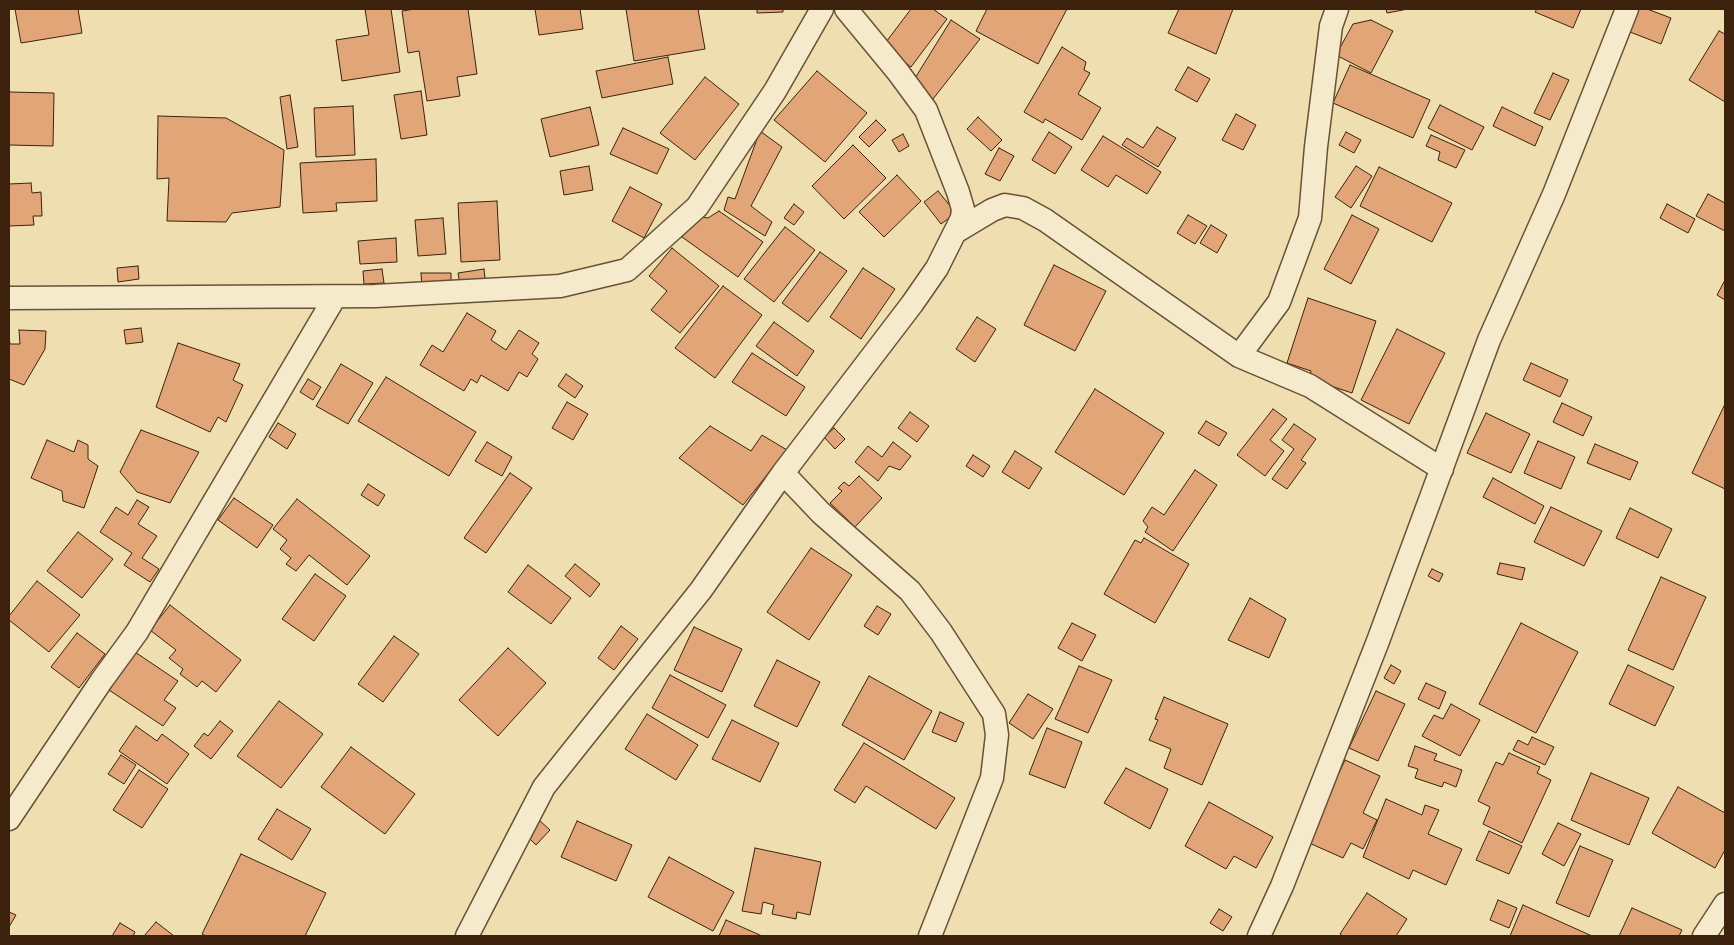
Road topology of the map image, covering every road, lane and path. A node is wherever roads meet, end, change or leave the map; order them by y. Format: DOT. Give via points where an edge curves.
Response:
graph roads {
  1 [pos="822,9"];
  2 [pos="846,9"];
  3 [pos="1337,9"];
  4 [pos="1627,9"];
  5 [pos="957,231"];
  6 [pos="335,297"];
  7 [pos="9,298"];
  8 [pos="1240,356"];
  9 [pos="1442,469"];
  10 [pos="783,474"];
  11 [pos="9,819"];
  12 [pos="1725,904"];
  13 [pos="467,936"];
  14 [pos="930,936"];
  15 [pos="1259,936"];
  16 [pos="1704,936"];
  1 -- 6 [label="street" via="775,91 697,207 626,270 560,286"];
  2 -- 5 [label="street" via="926,110 963,209"];
  3 -- 8 [label="street" via="1331,26 1310,218 1279,302"];
  4 -- 9 [label="street" via="1554,194 1489,340"];
  5 -- 8 [label="street" via="999,207 1023,208"];
  5 -- 10 [label="street" via="922,290"];
  6 -- 7 [label="street"];
  6 -- 11 [label="street" via="137,632"];
  8 -- 9 [label="street" via="1310,386"];
  9 -- 15 [label="street" via="1286,877"];
  10 -- 13 [label="street" via="701,590 544,788"];
  10 -- 14 [label="street" via="821,513 910,591 994,714 997,735 992,778"];
  12 -- 16 [label="street"];
}
